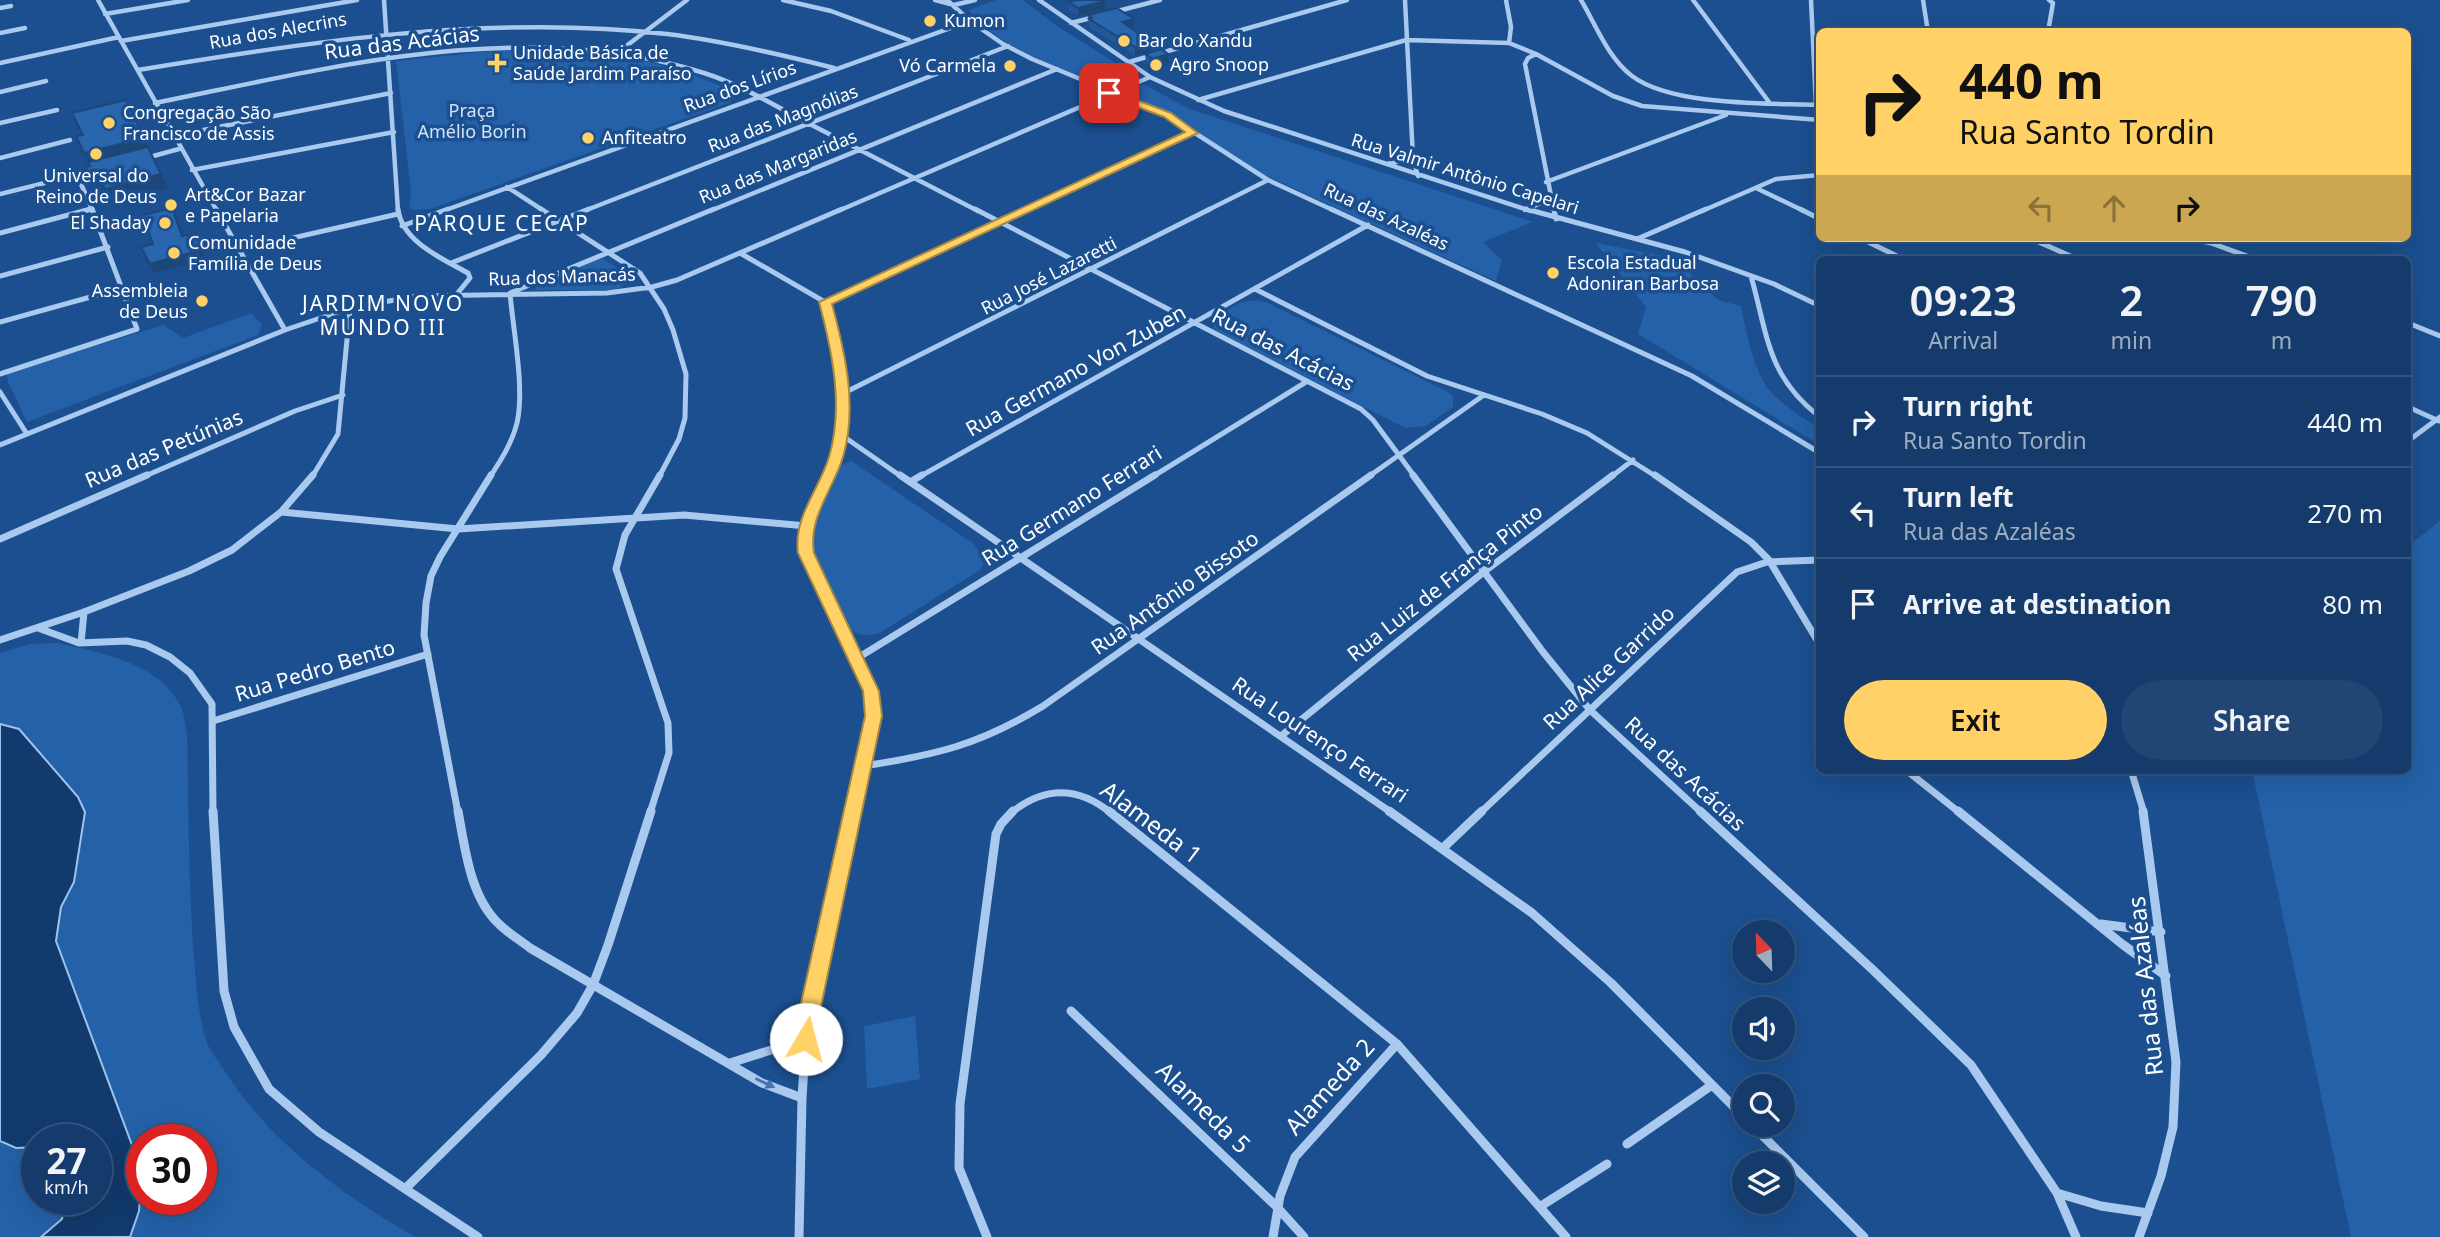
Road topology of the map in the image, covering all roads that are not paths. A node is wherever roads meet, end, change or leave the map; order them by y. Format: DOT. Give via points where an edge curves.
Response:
graph roads {
  1 [pos="97,0"];
  2 [pos="188,0"];
  3 [pos="357,0"];
  4 [pos="384,0"];
  5 [pos="687,0"];
  6 [pos="783,0"];
  7 [pos="935,0"];
  8 [pos="947,0"];
  9 [pos="975,0"];
  10 [pos="1039,0"];
  11 [pos="1160,0"];
  12 [pos="1347,0"];
  13 [pos="1405,0"];
  14 [pos="1506,0"];
  15 [pos="1581,0"];
  16 [pos="1693,0"];
  17 [pos="1811,0"];
  18 [pos="1923,0"];
  19 [pos="2051,1"];
  20 [pos="954,5"];
  21 [pos="11,6"];
  22 [pos="0,8"];
  23 [pos="1110,13"];
  24 [pos="105,14"];
  25 [pos="1097,17"];
  26 [pos="650,18"];
  27 [pos="661,19"];
  28 [pos="673,20"];
  29 [pos="970,21"];
  30 [pos="1071,23"];
  31 [pos="398,24"];
  32 [pos="385,26"];
  33 [pos="25,28"];
  34 [pos="1927,28"];
  35 [pos="2048,28"];
  36 [pos="358,31"];
  37 [pos="0,33"];
  38 [pos="120,39"];
  39 [pos="1406,40"];
  40 [pos="910,41"];
  41 [pos="1509,43"];
  42 [pos="1008,46"];
  43 [pos="798,51"];
  44 [pos="617,53"];
  45 [pos="1536,54"];
  46 [pos="389,58"];
  47 [pos="1129,62"];
  48 [pos="0,63"];
  49 [pos="834,68"];
  50 [pos="1056,69"];
  51 [pos="138,70"];
  52 [pos="1150,77"];
  53 [pos="46,82"];
  54 [pos="0,92"];
  55 [pos="391,93"];
  56 [pos="1109,93"];
  57 [pos="756,96"];
  58 [pos="1198,100"];
  59 [pos="1769,102"];
  60 [pos="155,103"];
  61 [pos="1816,106"];
  62 [pos="57,110"];
  63 [pos="1730,114"];
  64 [pos="1816,120"];
  65 [pos="0,123"];
  66 [pos="809,124"];
  67 [pos="394,132"];
  68 [pos="1192,133"];
  69 [pos="173,136"];
  70 [pos="70,141"];
  71 [pos="179,149"];
  72 [pos="858,149"];
  73 [pos="0,158"];
  74 [pos="1413,158"];
  75 [pos="141,159"];
  76 [pos="1385,164"];
  77 [pos="102,169"];
  78 [pos="192,170"];
  79 [pos="77,175"];
  80 [pos="1816,175"];
  81 [pos="1418,176"];
  82 [pos="912,178"];
  83 [pos="1268,180"];
  84 [pos="1546,182"];
  85 [pos="507,187"];
  86 [pos="1756,188"];
  87 [pos="0,194"];
  88 [pos="1550,200"];
  89 [pos="92,209"];
  90 [pos="1525,210"];
  91 [pos="398,214"];
  92 [pos="1816,217"];
  93 [pos="1556,219"];
  94 [pos="561,220"];
  95 [pos="1001,222"];
  96 [pos="1368,225"];
  97 [pos="402,226"];
  98 [pos="0,233"];
  99 [pos="1637,239"];
  100 [pos="1868,242"];
  101 [pos="2039,242"];
  102 [pos="2206,242"];
  103 [pos="108,247"];
  104 [pos="240,250"];
  105 [pos="609,251"];
  106 [pos="740,253"];
  107 [pos="1897,256"];
  108 [pos="2070,256"];
  109 [pos="2247,256"];
  110 [pos="451,263"];
  111 [pos="1092,271"];
  112 [pos="0,276"];
  113 [pos="1751,276"];
  114 [pos="123,288"];
  115 [pos="652,288"];
  116 [pos="1255,289"];
  117 [pos="510,293"];
  118 [pos="456,295"];
  119 [pos="825,302"];
  120 [pos="1816,304"];
  121 [pos="350,308"];
  122 [pos="0,322"];
  123 [pos="1193,323"];
  124 [pos="2411,324"];
  125 [pos="285,330"];
  126 [pos="2440,336"];
  127 [pos="0,374"];
  128 [pos="1306,382"];
  129 [pos="0,392"];
  130 [pos="842,394"];
  131 [pos="343,395"];
  132 [pos="1484,396"];
  133 [pos="2411,408"];
  134 [pos="1816,413"];
  135 [pos="2439,419"];
  136 [pos="27,434"];
  137 [pos="840,434"];
  138 [pos="2411,438"];
  139 [pos="0,445"];
  140 [pos="1816,451"];
  141 [pos="1401,456"];
  142 [pos="1633,460"];
  143 [pos="910,482"];
  144 [pos="281,512"];
  145 [pos="635,518"];
  146 [pos="807,526"];
  147 [pos="458,528"];
  148 [pos="0,539"];
  149 [pos="1021,558"];
  150 [pos="1816,560"];
  151 [pos="1769,561"];
  152 [pos="1485,572"];
  153 [pos="84,612"];
  154 [pos="38,628"];
  155 [pos="1816,638"];
  156 [pos="0,640"];
  157 [pos="1138,640"];
  158 [pos="80,643"];
  159 [pos="428,654"];
  160 [pos="856,659"];
  161 [pos="1590,710"];
  162 [pos="213,721"];
  163 [pos="1280,736"];
  164 [pos="863,766"];
  165 [pos="1911,774"];
  166 [pos="2132,774"];
  167 [pos="1443,848"];
  168 [pos="2100,925"];
  169 [pos="2161,932"];
  170 [pos="2166,975"];
  171 [pos="593,985"];
  172 [pos="1071,1011"];
  173 [pos="806,1039"];
  174 [pos="1397,1044"];
  175 [pos="730,1063"];
  176 [pos="1712,1085"];
  177 [pos="802,1098"];
  178 [pos="1732,1105"];
  179 [pos="1764,1137"];
  180 [pos="1627,1144"];
  181 [pos="1607,1164"];
  182 [pos="406,1188"];
  183 [pos="2057,1193"];
  184 [pos="1276,1206"];
  185 [pos="1541,1206"];
  186 [pos="2148,1213"];
  187 [pos="478,1237"];
  188 [pos="799,1237"];
  189 [pos="986,1237"];
  190 [pos="1273,1237"];
  191 [pos="1304,1237"];
  192 [pos="1566,1237"];
  193 [pos="1864,1237"];
  194 [pos="2076,1237"];
  195 [pos="2139,1237"];
  1 -- 24 [label="street"];
  2 -- 24 [label="street"];
  3 -- 38 [label="street"];
  4 -- 32 [label="street"];
  5 -- 27 [label="street"];
  6 -- 40 [label="street" via="843,15"];
  7 -- 20 [label="street"];
  8 -- 20 [label="street, Rua das Azaléas"];
  9 -- 20 [label="street"];
  10 -- 30 [label="street, Rua Valmir Antônio Capelari"];
  11 -- 23 [label="street"];
  12 -- 47 [label="street"];
  13 -- 39 [label="street"];
  14 -- 41 [label="street"];
  15 -- 59 [label="street" via="1623,68 1644,83 1700,97"];
  16 -- 59 [label="street"];
  17 -- 61 [label="street"];
  18 -- 34 [label="street"];
  19 -- 35 [label="street"];
  20 -- 29 [label="street, Rua das Azaléas"];
  21 -- 22 [label="street"];
  24 -- 38 [label="street"];
  25 -- 30 [label="street"];
  26 -- 27 [label="street"];
  27 -- 28 [label="street"];
  27 -- 44 [label="street"];
  29 -- 40 [label="street, Rua dos Lírios"];
  29 -- 42 [label="street, Rua das Azaléas"];
  30 -- 47 [label="street, Rua Valmir Antônio Capelari"];
  31 -- 32 [label="street"];
  32 -- 46 [label="street"];
  33 -- 37 [label="street"];
  36 -- 51 [label="street, Rua dos Alecrins"];
  38 -- 48 [label="street"];
  38 -- 51 [label="street"];
  39 -- 41 [label="street"];
  39 -- 58 [label="street"];
  39 -- 74 [label="street"];
  40 -- 49 [label="street, Rua dos Lírios"];
  41 -- 45 [label="street"];
  42 -- 50 [label="street, Rua das Azaléas"];
  42 -- 66 [label="street, Rua das Magnólias"];
  43 -- 49 [label="street"];
  44 -- 46 [label="street, Rua das Acácias" via="513,48"];
  44 -- 57 [label="street, Rua das Acácias" via="698,71"];
  45 -- 63 [label="street" via="1627,101 1657,109"];
  45 -- 84 [label="street" via="1525,64"];
  46 -- 55 [label="street"];
  46 -- 60 [label="street, Rua das Acácias"];
  47 -- 52 [label="street, Rua Valmir Antônio Capelari"];
  49 -- 57 [label="street, Rua dos Lírios"];
  50 -- 56 [label="street, Rua das Azaléas"];
  50 -- 72 [label="street, Rua das Margaridas"];
  51 -- 60 [label="street"];
  52 -- 56 [label="street, Rua dos Manacás"];
  52 -- 58 [label="street, Rua Valmir Antônio Capelari"];
  53 -- 54 [label="street"];
  55 -- 67 [label="street"];
  55 -- 69 [label="street"];
  56 -- 68 [label="street, Rua das Azaléas" via="1167,115"];
  56 -- 82 [label="street, Rua dos Manacás"];
  57 -- 66 [label="street, Rua das Acácias"];
  57 -- 85 [label="street, Rua dos Lírios"];
  58 -- 76 [label="street, Rua Valmir Antônio Capelari"];
  59 -- 61 [label="street"];
  60 -- 69 [label="street"];
  62 -- 65 [label="street"];
  63 -- 64 [label="street"];
  63 -- 84 [label="street"];
  66 -- 72 [label="street, Rua das Acácias"];
  66 -- 94 [label="street, Rua das Magnólias"];
  67 -- 78 [label="street"];
  67 -- 91 [label="street"];
  68 -- 83 [label="street, Rua das Azaléas"];
  68 -- 95 [label="street"];
  69 -- 71 [label="street"];
  70 -- 73 [label="street"];
  71 -- 75 [label="street"];
  71 -- 78 [label="street"];
  72 -- 82 [label="street, Rua das Acácias"];
  72 -- 105 [label="street, Rua das Margaridas"];
  74 -- 76 [label="street"];
  74 -- 81 [label="street"];
  76 -- 81 [label="street, Rua Valmir Antônio Capelari"];
  77 -- 79 [label="street"];
  78 -- 104 [label="street"];
  79 -- 87 [label="street"];
  79 -- 89 [label="street"];
  80 -- 86 [label="street" via="1789,176"];
  81 -- 90 [label="street, Rua Valmir Antônio Capelari"];
  82 -- 95 [label="street, Rua das Acácias"];
  82 -- 106 [label="street, Rua dos Manacás"];
  83 -- 96 [label="street, Rua das Azaléas"];
  83 -- 111 [label="street, Rua José Lazaretti"];
  84 -- 88 [label="street"];
  85 -- 94 [label="street"];
  85 -- 97 [label="street, Rua dos Lírios"];
  86 -- 92 [label="street"];
  86 -- 99 [label="street"];
  88 -- 90 [label="street"];
  88 -- 93 [label="street"];
  89 -- 98 [label="street"];
  89 -- 103 [label="street"];
  90 -- 93 [label="street, Rua Valmir Antônio Capelari"];
  91 -- 97 [label="street"];
  91 -- 104 [label="street"];
  93 -- 99 [label="street, Rua Valmir Antônio Capelari"];
  94 -- 105 [label="street"];
  94 -- 110 [label="street, Rua das Magnólias"];
  95 -- 111 [label="street, Rua das Acácias"];
  95 -- 119 [label="street"];
  96 -- 116 [label="street, Rua Germano Von Zuben"];
  96 -- 140 [label="street, Rua das Azaléas" via="1692,376"];
  97 -- 110 [label="street"];
  99 -- 113 [label="street, Rua Valmir Antônio Capelari"];
  100 -- 107 [label="street"];
  101 -- 108 [label="street"];
  102 -- 109 [label="street"];
  103 -- 112 [label="street"];
  103 -- 114 [label="street"];
  104 -- 125 [label="street"];
  105 -- 115 [label="street" via="640,273"];
  105 -- 117 [label="street, Rua das Margaridas"];
  106 -- 115 [label="street, Rua dos Manacás"];
  106 -- 119 [label="street"];
  110 -- 118 [label="street" via="470,278"];
  111 -- 123 [label="street, Rua das Acácias"];
  111 -- 130 [label="street, Rua José Lazaretti"];
  113 -- 120 [label="street, Rua Valmir Antônio Capelari"];
  113 -- 134 [label="street" via="1775,369 1788,389"];
  114 -- 122 [label="street"];
  114 -- 127 [label="street" via="137,329"];
  115 -- 117 [label="street, Rua dos Manacás"];
  115 -- 145 [label="street" via="676,335 687,400 680,438"];
  116 -- 123 [label="street, Rua Germano Von Zuben"];
  116 -- 132 [label="street" via="1427,376"];
  117 -- 118 [label="street, Rua dos Manacás"];
  117 -- 147 [label="street" via="520,400 517,424 507,450"];
  118 -- 121 [label="street, Rua dos Manacás" via="394,298"];
  119 -- 130 [label="street" via="839,354"];
  121 -- 125 [label="street, Rua dos Manacás"];
  121 -- 131 [label="street"];
  123 -- 128 [label="street, Rua das Acácias"];
  123 -- 143 [label="street, Rua Germano Von Zuben"];
  124 -- 126 [label="street"];
  125 -- 136 [label="street, Rua dos Manacás"];
  128 -- 141 [label="street, Rua das Acácias" via="1368,415"];
  128 -- 149 [label="street, Rua Germano Ferrari"];
  129 -- 136 [label="street"];
  130 -- 137 [label="street"];
  131 -- 144 [label="street" via="331,450"];
  131 -- 148 [label="street, Rua das Petúnias" via="295,411"];
  132 -- 141 [label="street, Rua Antônio Bissoto"];
  132 -- 142 [label="street" via="1587,433"];
  133 -- 135 [label="street"];
  135 -- 138 [label="street"];
  136 -- 139 [label="street, Rua dos Manacás"];
  137 -- 143 [label="street, Rua Lourenço Ferrari"];
  137 -- 146 [label="street" via="836,457"];
  141 -- 152 [label="street, Rua das Acácias"];
  141 -- 157 [label="street, Rua Antônio Bissoto"];
  142 -- 151 [label="street" via="1731,527"];
  142 -- 152 [label="street, Rua Luiz de França Pinto"];
  143 -- 149 [label="street, Rua Lourenço Ferrari"];
  144 -- 147 [label="street"];
  144 -- 153 [label="street" via="222,555"];
  145 -- 146 [label="street" via="684,515"];
  145 -- 147 [label="street"];
  145 -- 171 [label="street" via="617,553 616,569 668,723 669,753"];
  146 -- 160 [label="street" via="806,553"];
  147 -- 159 [label="street" via="431,576 424,635"];
  149 -- 157 [label="street, Rua Lourenço Ferrari"];
  149 -- 160 [label="street, Rua Germano Ferrari"];
  150 -- 151 [label="street, Rua Alice Garrido"];
  151 -- 155 [label="street"];
  151 -- 161 [label="street, Rua Alice Garrido" via="1737,572"];
  152 -- 161 [label="street, Rua das Acácias"];
  152 -- 163 [label="street, Rua Luiz de França Pinto"];
  153 -- 154 [label="street"];
  153 -- 158 [label="street"];
  154 -- 156 [label="street"];
  154 -- 158 [label="street"];
  157 -- 163 [label="street, Rua Lourenço Ferrari"];
  157 -- 164 [label="street, Rua Antônio Bissoto" via="1044,706 987,737 917,758"];
  158 -- 162 [label="street" via="133,642 162,653 184,666 204,687"];
  159 -- 162 [label="street, Rua Pedro Bento"];
  159 -- 171 [label="street" via="468,867 480,896 497,923"];
  160 -- 164 [label="street" via="874,703"];
  161 -- 167 [label="street, Rua Alice Garrido"];
  161 -- 183 [label="street, Rua das Acácias" via="1971,1065"];
  162 -- 182 [label="street" via="220,955 234,1027 269,1089 319,1132"];
  163 -- 167 [label="street, Rua Lourenço Ferrari"];
  164 -- 173 [label="street"];
  165 -- 168 [label="street"];
  166 -- 169 [label="street, Rua das Azaléas" via="2141,797"];
  167 -- 176 [label="street, Rua Lourenço Ferrari" via="1552,930"];
  168 -- 169 [label="street"];
  168 -- 170 [label="street"];
  169 -- 170 [label="street, Rua das Azaléas"];
  170 -- 186 [label="street, Rua das Azaléas" via="2176,1062 2173,1127"];
  171 -- 175 [label="street"];
  171 -- 182 [label="street" via="577,1013 541,1055"];
  172 -- 184 [label="street, Alameda 5"];
  173 -- 175 [label="street"];
  173 -- 177 [label="street"];
  174 -- 184 [label="street, Alameda 2" via="1295,1157 1283,1177"];
  174 -- 185 [label="street, Alameda 1"];
  174 -- 189 [label="street, Alameda 1" via="1099,803 1078,793 1051,794 1027,802 1006,816 996,834 960,1104 959,1168"];
  175 -- 177 [label="street, one-way" via="762,1083"];
  176 -- 178 [label="street, Rua Lourenço Ferrari"];
  176 -- 180 [label="street"];
  177 -- 188 [label="street"];
  179 -- 193 [label="street"];
  181 -- 185 [label="street"];
  182 -- 187 [label="street"];
  183 -- 186 [label="street"];
  183 -- 194 [label="street, Rua das Acácias"];
  184 -- 190 [label="street, Alameda 2"];
  184 -- 191 [label="street, Alameda 5"];
  185 -- 192 [label="street, Alameda 1"];
  186 -- 195 [label="street, Rua das Azaléas"];
}
